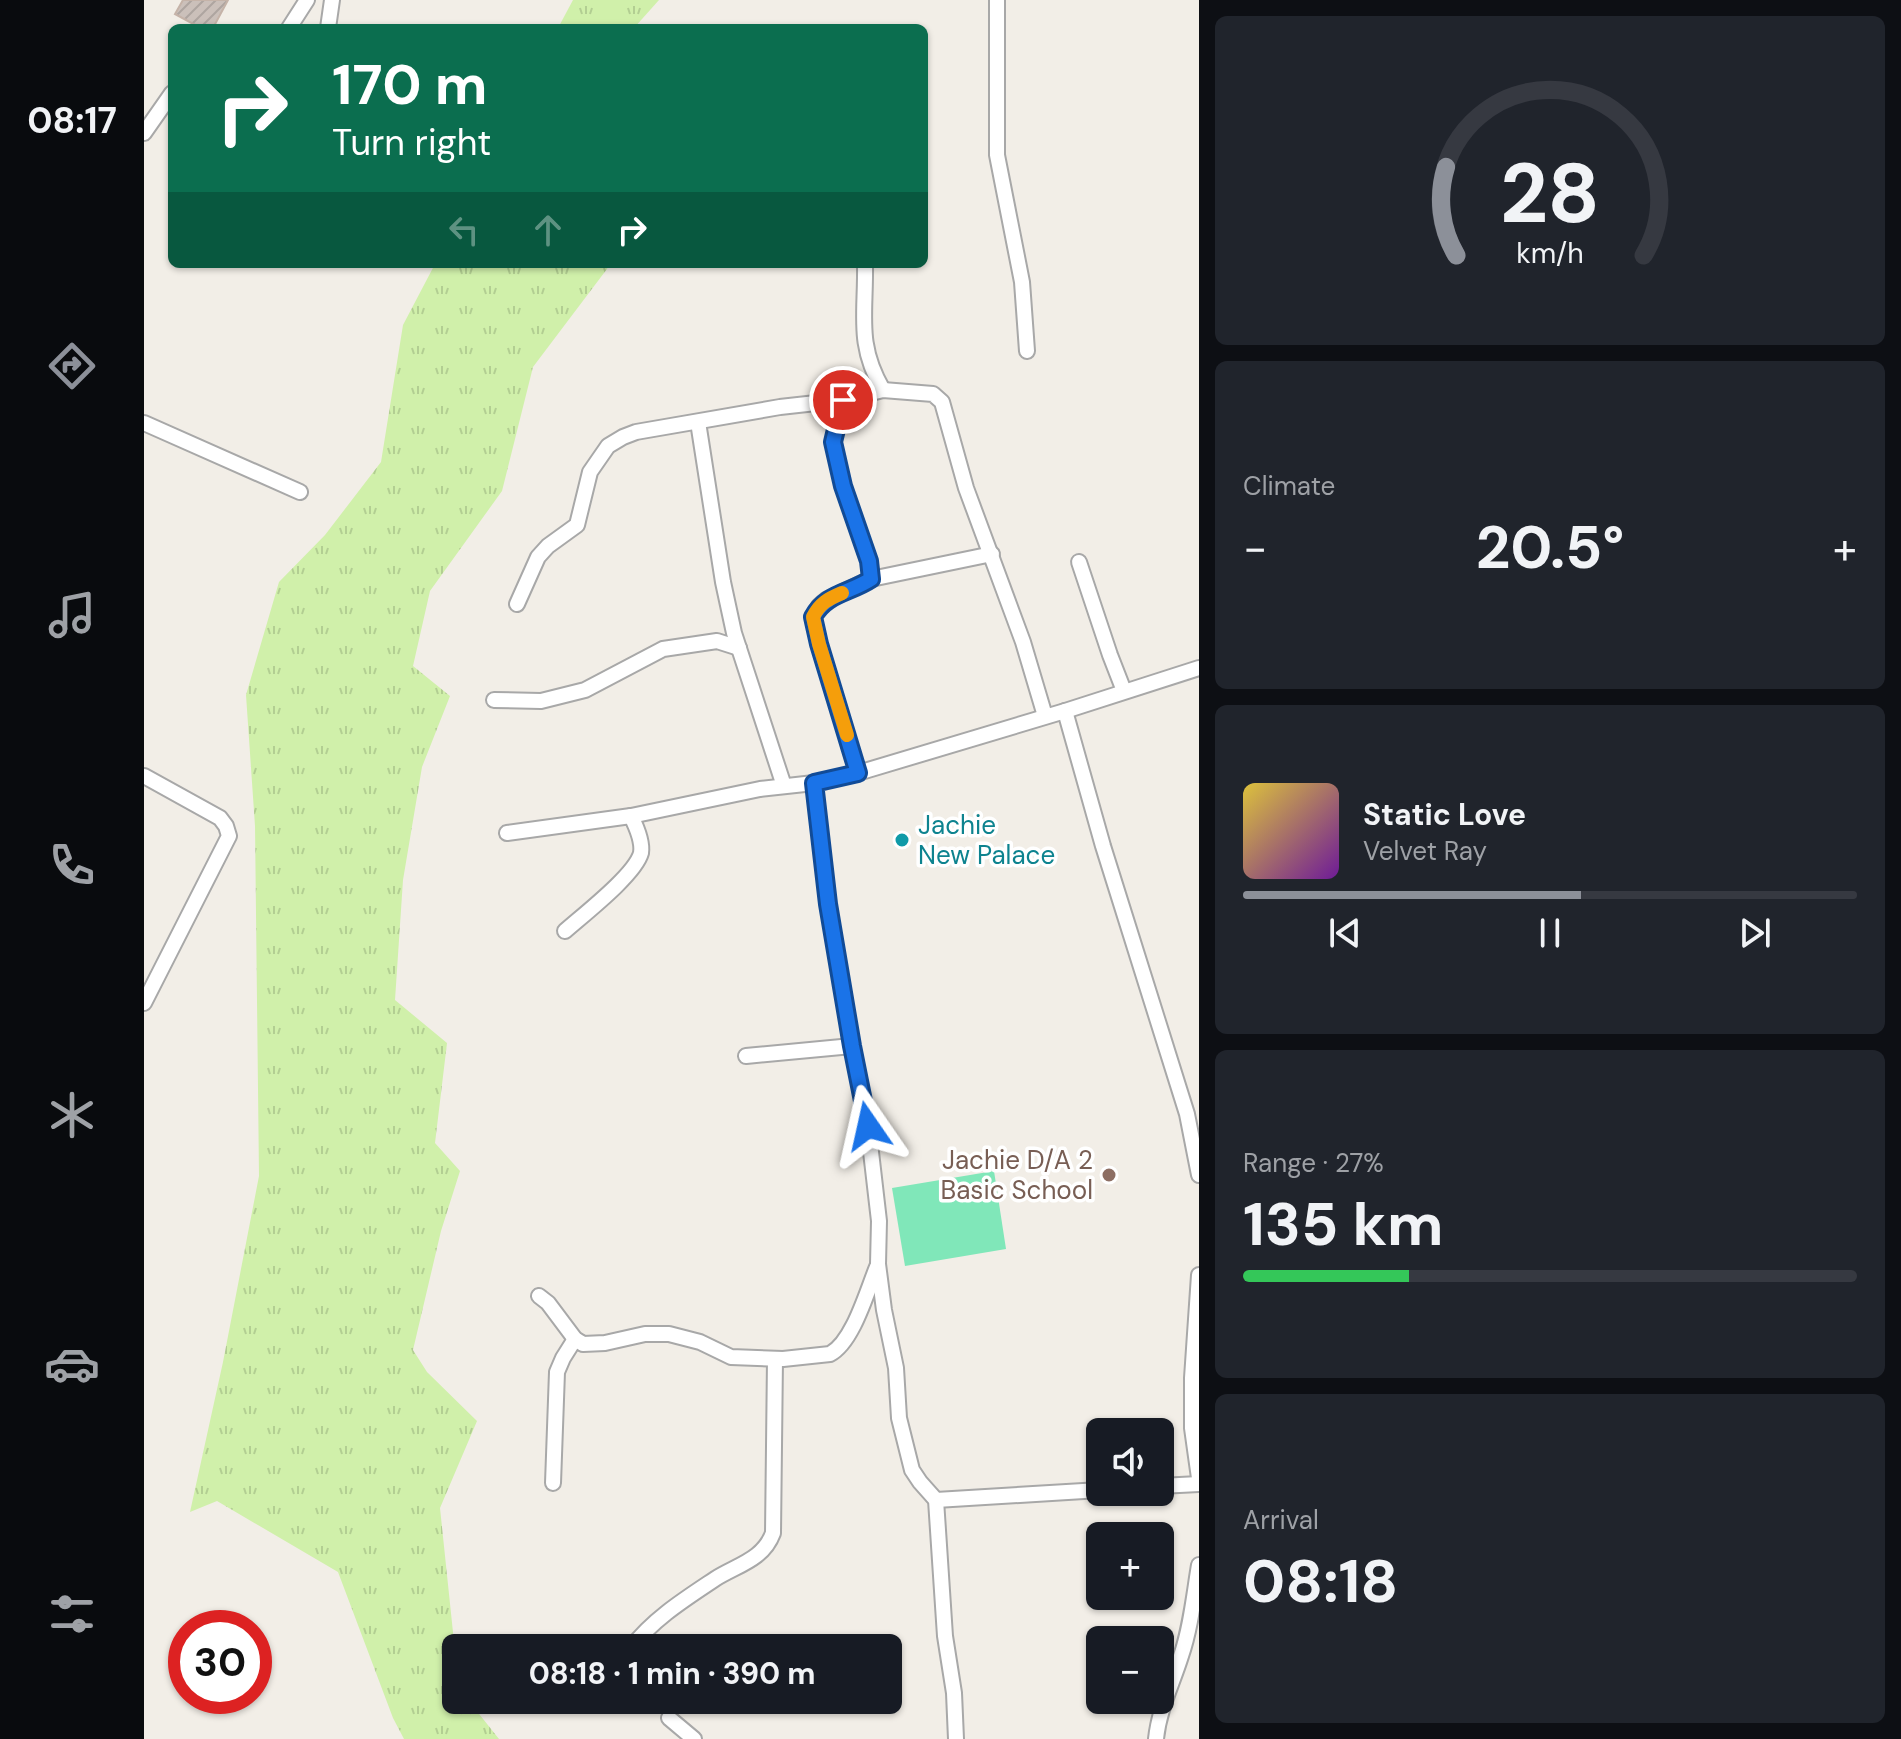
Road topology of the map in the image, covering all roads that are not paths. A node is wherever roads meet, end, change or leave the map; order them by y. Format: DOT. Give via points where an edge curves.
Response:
graph roads {
  1 [pos="307,0"];
  2 [pos="332,0"];
  3 [pos="997,0"];
  4 [pos="292,24"];
  5 [pos="329,24"];
  6 [pos="168,99"];
  7 [pos="144,133"];
  8 [pos="865,268"];
  9 [pos="1027,351"];
  10 [pos="883,390"];
  11 [pos="843,400"];
  12 [pos="698,422"];
  13 [pos="144,423"];
  14 [pos="300,492"];
  15 [pos="992,554"];
  16 [pos="1079,562"];
  17 [pos="871,579"];
  18 [pos="517,604"];
  19 [pos="739,648"];
  20 [pos="1199,668"];
  21 [pos="1124,691"];
  22 [pos="494,700"];
  23 [pos="1065,711"];
  24 [pos="1045,716"];
  25 [pos="858,773"];
  26 [pos="144,776"];
  27 [pos="814,783"];
  28 [pos="784,786"];
  29 [pos="631,816"];
  30 [pos="507,833"];
  31 [pos="565,931"];
  32 [pos="144,1003"];
  33 [pos="852,1046"];
  34 [pos="746,1056"];
  35 [pos="1199,1175"];
  36 [pos="878,1264"];
  37 [pos="1199,1275"];
  38 [pos="539,1296"];
  39 [pos="575,1339"];
  40 [pos="775,1359"];
  41 [pos="1199,1481"];
  42 [pos="553,1483"];
  43 [pos="1174,1484"];
  44 [pos="1086,1491"];
  45 [pos="936,1500"];
  46 [pos="1199,1565"];
  47 [pos="645,1634"];
  48 [pos="669,1718"];
  49 [pos="694,1739"];
  50 [pos="956,1739"];
  51 [pos="1156,1739"];
  1 -- 4 [label="street"];
  2 -- 5 [label="street"];
  3 -- 9 [label="street" via="997,155 1022,282"];
  6 -- 7 [label="street"];
  8 -- 10 [label="street" via="864,341"];
  10 -- 11 [label="street"];
  10 -- 15 [label="street" via="933,394 942,402 966,488"];
  11 -- 12 [label="street"];
  11 -- 17 [label="street" via="833,442"];
  12 -- 18 [label="street" via="636,432 608,446 590,472 577,525 538,557"];
  12 -- 19 [label="street"];
  13 -- 14 [label="street"];
  15 -- 17 [label="street"];
  15 -- 24 [label="street"];
  16 -- 21 [label="street"];
  17 -- 25 [label="street" via="826,600 813,617"];
  19 -- 22 [label="street" via="717,641 663,649 585,690 541,701"];
  19 -- 28 [label="street"];
  20 -- 21 [label="street"];
  21 -- 23 [label="street"];
  23 -- 24 [label="street"];
  23 -- 35 [label="street" via="1187,1114"];
  24 -- 25 [label="street"];
  25 -- 27 [label="street"];
  26 -- 32 [label="street" via="220,818 229,836"];
  27 -- 28 [label="street"];
  27 -- 33 [label="street"];
  28 -- 29 [label="street"];
  29 -- 30 [label="street"];
  29 -- 31 [label="street" via="641,851 635,863"];
  33 -- 34 [label="street"];
  33 -- 36 [label="street" via="876,1190"];
  36 -- 40 [label="street" via="836,1351"];
  36 -- 45 [label="street" via="908,1460"];
  37 -- 41 [label="street" via="1192,1378"];
  38 -- 39 [label="street"];
  39 -- 40 [label="street" via="605,1343 669,1334 731,1357"];
  39 -- 42 [label="street" via="557,1372"];
  40 -- 47 [label="street" via="769,1544 666,1613"];
  41 -- 43 [label="street"];
  44 -- 45 [label="street"];
  45 -- 50 [label="street"];
  46 -- 51 [label="street" via="1186,1640"];
  48 -- 49 [label="street"];
}
